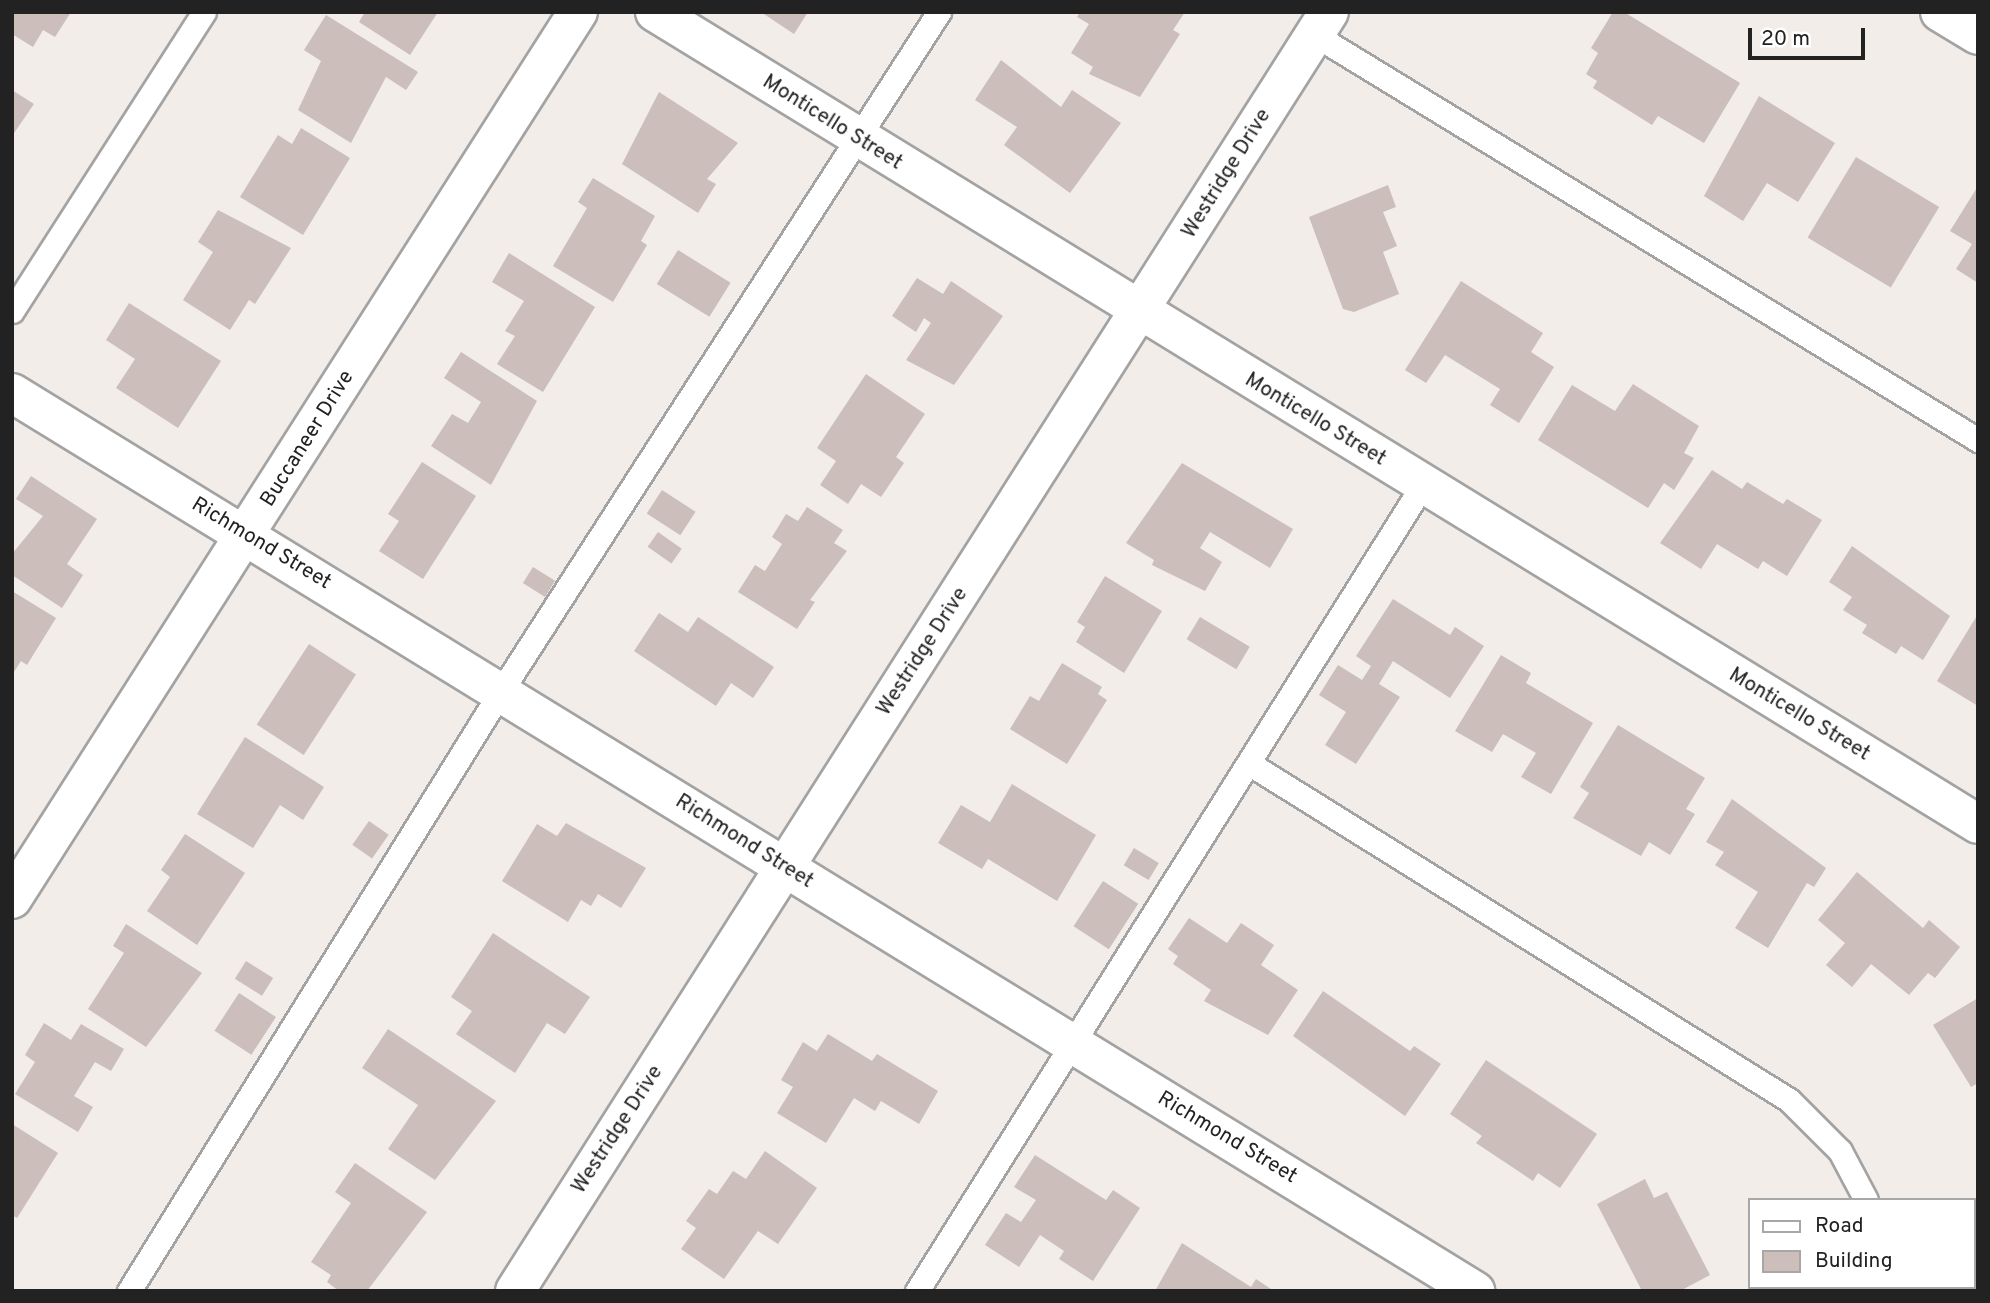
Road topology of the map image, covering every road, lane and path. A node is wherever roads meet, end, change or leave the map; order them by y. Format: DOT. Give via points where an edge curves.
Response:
graph roads {
  1 [pos="204,12"];
  2 [pos="578,12"];
  3 [pos="655,12"];
  4 [pos="939,12"];
  5 [pos="1940,12"];
  6 [pos="1322,24"];
  7 [pos="1978,35"];
  8 [pos="857,138"];
  9 [pos="12,311"];
  10 [pos="1140,313"];
  11 [pos="12,393"];
  12 [pos="1978,440"];
  13 [pos="1422,486"];
  14 [pos="247,535"];
  15 [pos="501,691"];
  16 [pos="1250,764"];
  17 [pos="1978,824"];
  18 [pos="786,867"];
  19 [pos="12,899"];
  20 [pos="1076,1045"];
  21 [pos="1865,1198"];
  22 [pos="129,1291"];
  23 [pos="515,1291"];
  24 [pos="917,1291"];
  25 [pos="1475,1291"];
  1 -- 9 [label="lane"];
  2 -- 14 [label="street, Buccaneer Drive"];
  3 -- 8 [label="street, Monticello Street"];
  4 -- 8 [label="lane"];
  5 -- 7 [label="street"];
  6 -- 10 [label="street, Westridge Drive"];
  6 -- 12 [label="lane"];
  8 -- 10 [label="street, Monticello Street"];
  8 -- 15 [label="lane"];
  10 -- 13 [label="street, Monticello Street"];
  10 -- 18 [label="street, Westridge Drive"];
  11 -- 14 [label="street, Richmond Street"];
  13 -- 16 [label="lane"];
  13 -- 17 [label="street, Monticello Street"];
  14 -- 15 [label="street, Richmond Street"];
  14 -- 19 [label="street, Buccaneer Drive"];
  15 -- 18 [label="street, Richmond Street"];
  15 -- 22 [label="lane"];
  16 -- 20 [label="lane"];
  16 -- 21 [label="lane" via="1789,1100 1840,1151"];
  18 -- 20 [label="street, Richmond Street"];
  18 -- 23 [label="street, Westridge Drive"];
  20 -- 24 [label="lane"];
  20 -- 25 [label="street, Richmond Street"];
}
